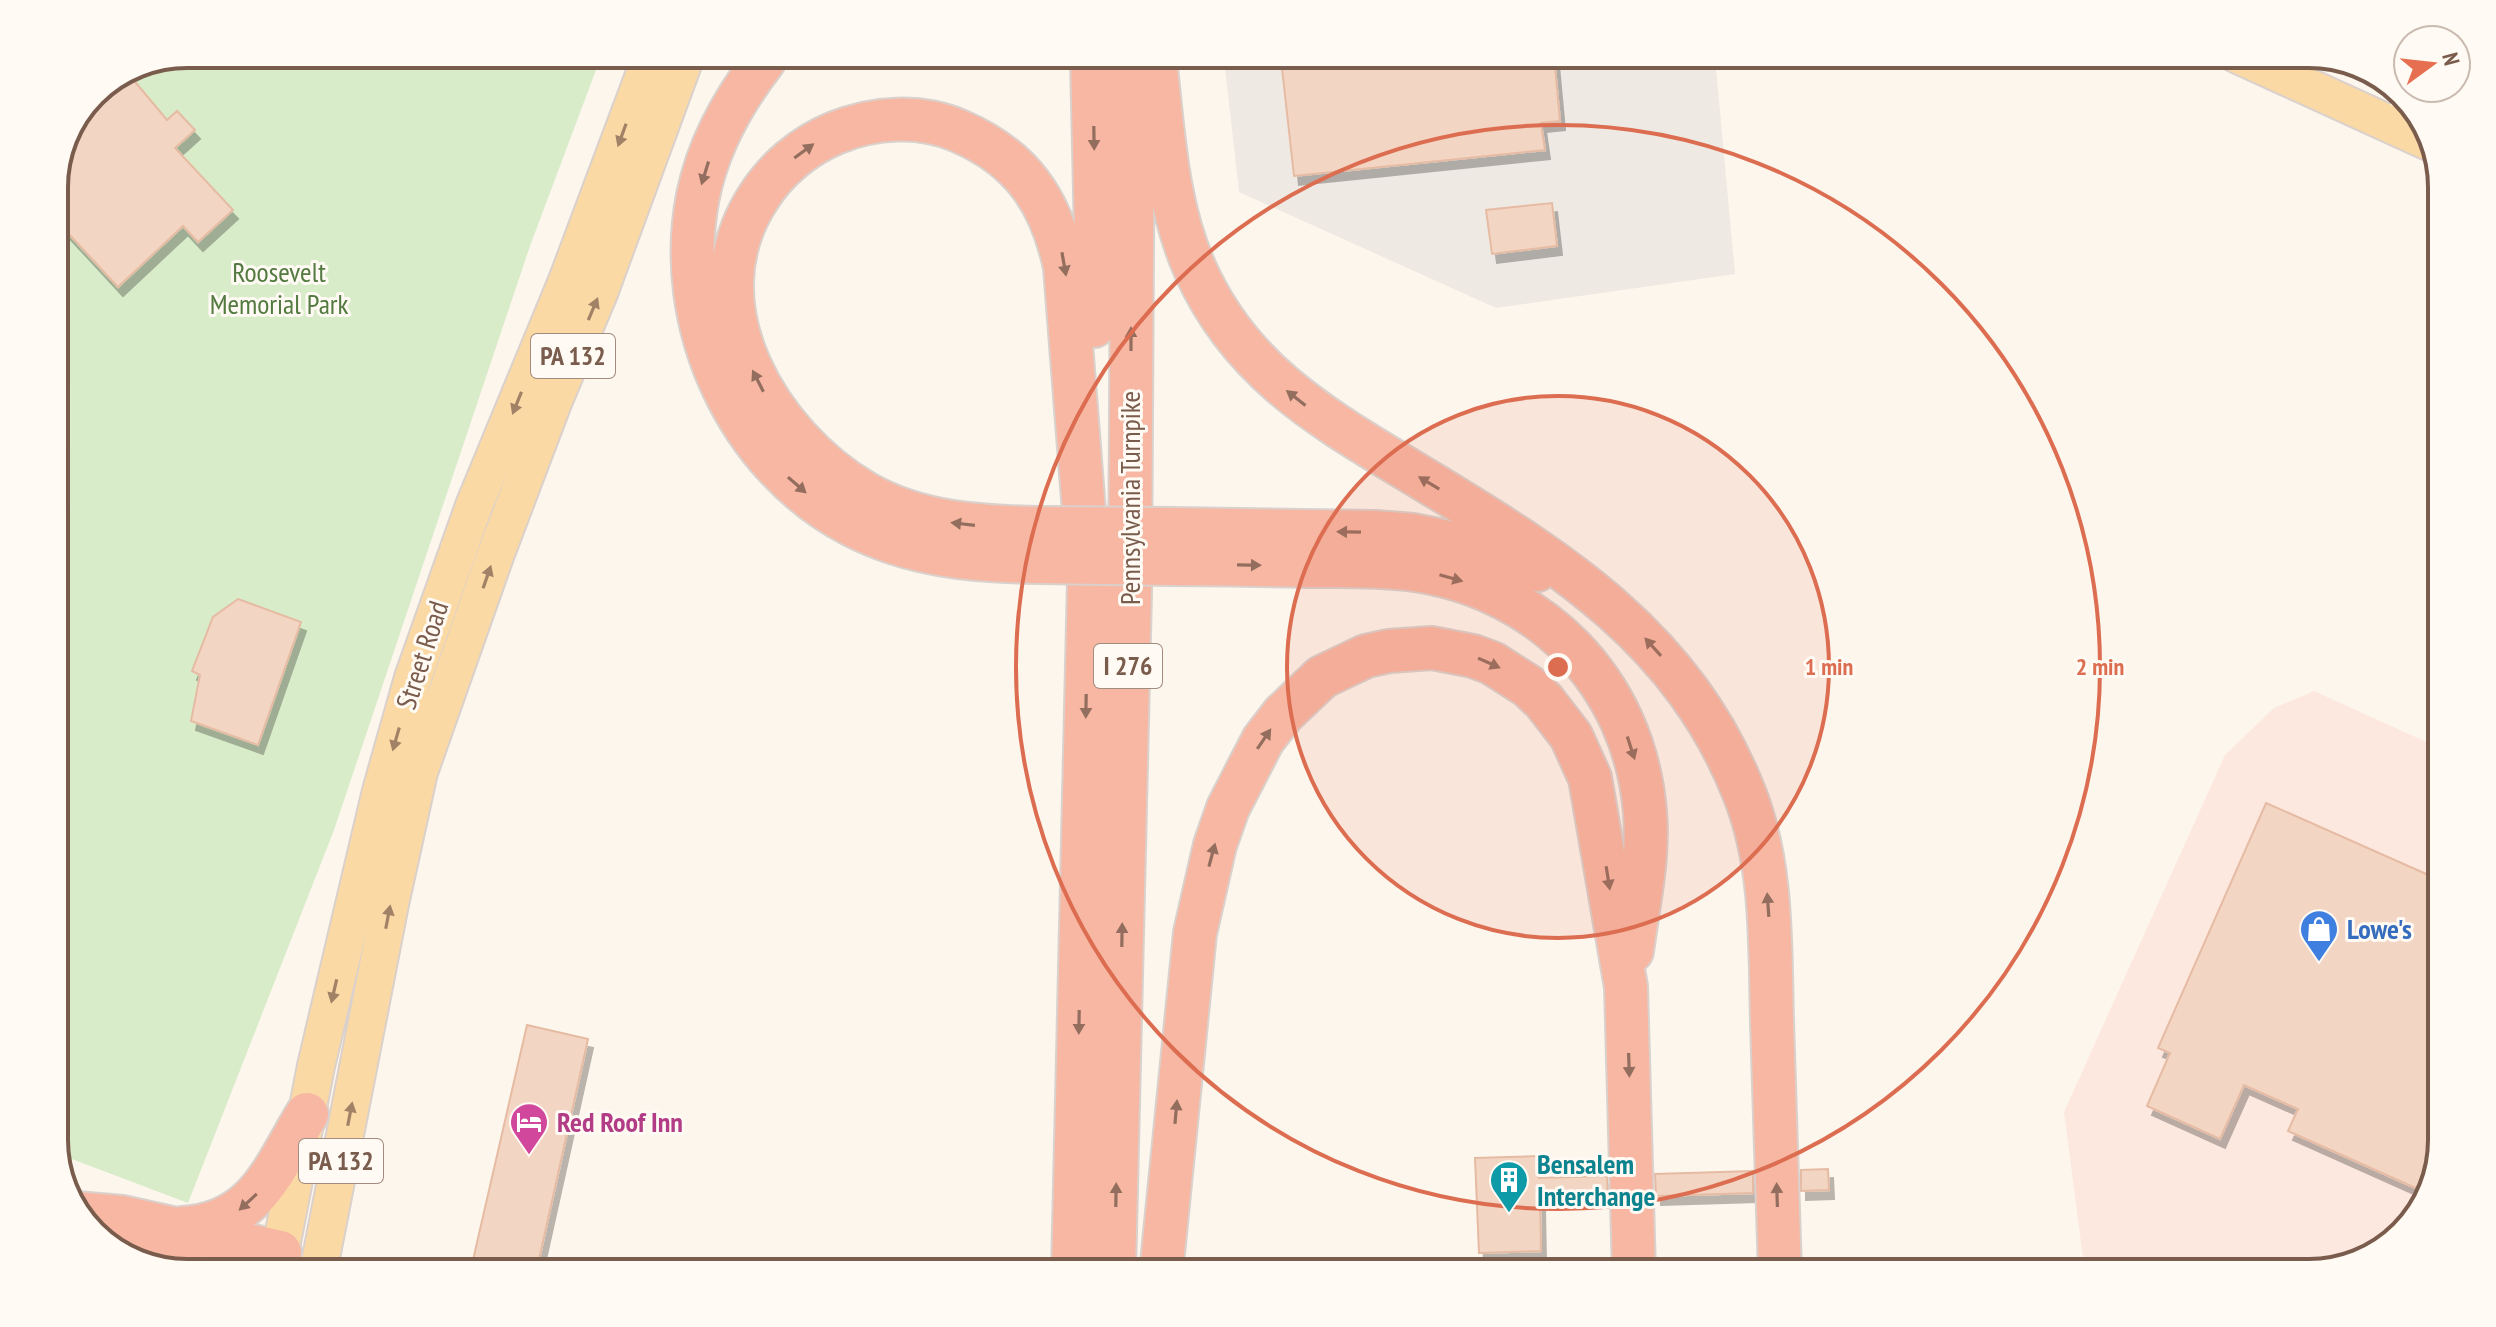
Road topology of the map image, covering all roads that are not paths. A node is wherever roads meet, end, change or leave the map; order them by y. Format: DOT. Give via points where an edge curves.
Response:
graph roads {
  1 [pos="647,68"];
  2 [pos="681,68"];
  3 [pos="759,68"];
  4 [pos="1092,68"];
  5 [pos="1134,68"];
  6 [pos="1156,68"];
  7 [pos="2274,68"];
  8 [pos="2401,114"];
  9 [pos="1040,545"];
  10 [pos="1171,546"];
  11 [pos="1089,572"];
  12 [pos="1587,588"];
  13 [pos="1626,987"];
  14 [pos="307,1114"];
  15 [pos="95,1215"];
  16 [pos="174,1229"];
  17 [pos="143,1251"];
  18 [pos="210,1259"];
  19 [pos="255,1259"];
  20 [pos="281,1259"];
  21 [pos="321,1259"];
  22 [pos="1073,1259"];
  23 [pos="1114,1259"];
  24 [pos="1162,1259"];
  25 [pos="1634,1259"];
  26 [pos="1780,1259"];
  1 -- 14 [label="main road, Street Road / PA 132, one-way" via="474,506 413,678 381,791"];
  21 -- 2 [label="main road, Street Road / PA 132, one-way" via="419,772 495,556"];
  3 -- 9 [label="highway, one-way" via="720,128 698,196 694,231 692,261 701,330 727,397 747,430 793,483 851,525 949,557"];
  4 -- 11 [label="highway, Pennsylvania Turnpike / I 276, one-way" via="1096,234"];
  23 -- 5 [label="highway, Pennsylvania Turnpike / I 276, one-way" via="1130,593"];
  12 -- 6 [label="highway, one-way" via="1487,518 1320,417 1249,353 1210,297 1184,241"];
  7 -- 8 [label="main road"];
  9 -- 10 [label="highway, bridge"];
  9 -- 11 [label="highway, one-way" via="926,517 867,494 816,458 769,401 736,328 732,267 751,209 776,175 807,148 866,123 931,123 993,148 1037,192 1055,227 1065,267"];
  12 -- 10 [label="highway, one-way" via="1487,552 1413,535 1375,532"];
  10 -- 13 [label="highway, one-way" via="1444,576 1506,598 1564,638 1606,691 1633,750 1640,780 1646,839"];
  11 -- 22 [label="highway, Pennsylvania Turnpike / I 276, one-way"];
  26 -- 12 [label="highway, one-way" via="1769,907 1754,823 1727,758 1686,688 1642,634"];
  24 -- 13 [label="highway, one-way" via="1188,987 1215,845 1233,795 1263,740 1322,677 1366,656 1432,648 1492,663 1544,701 1571,736 1590,778"];
  13 -- 25 [label="highway, one-way"];
  14 -- 16 [label="highway, one-way" via="266,1183 242,1210 210,1224"];
  14 -- 20 [label="main road, Street Road / PA 132"];
  15 -- 16 [label="highway"];
  16 -- 19 [label="highway"];
  17 -- 18 [label="highway"];
}
